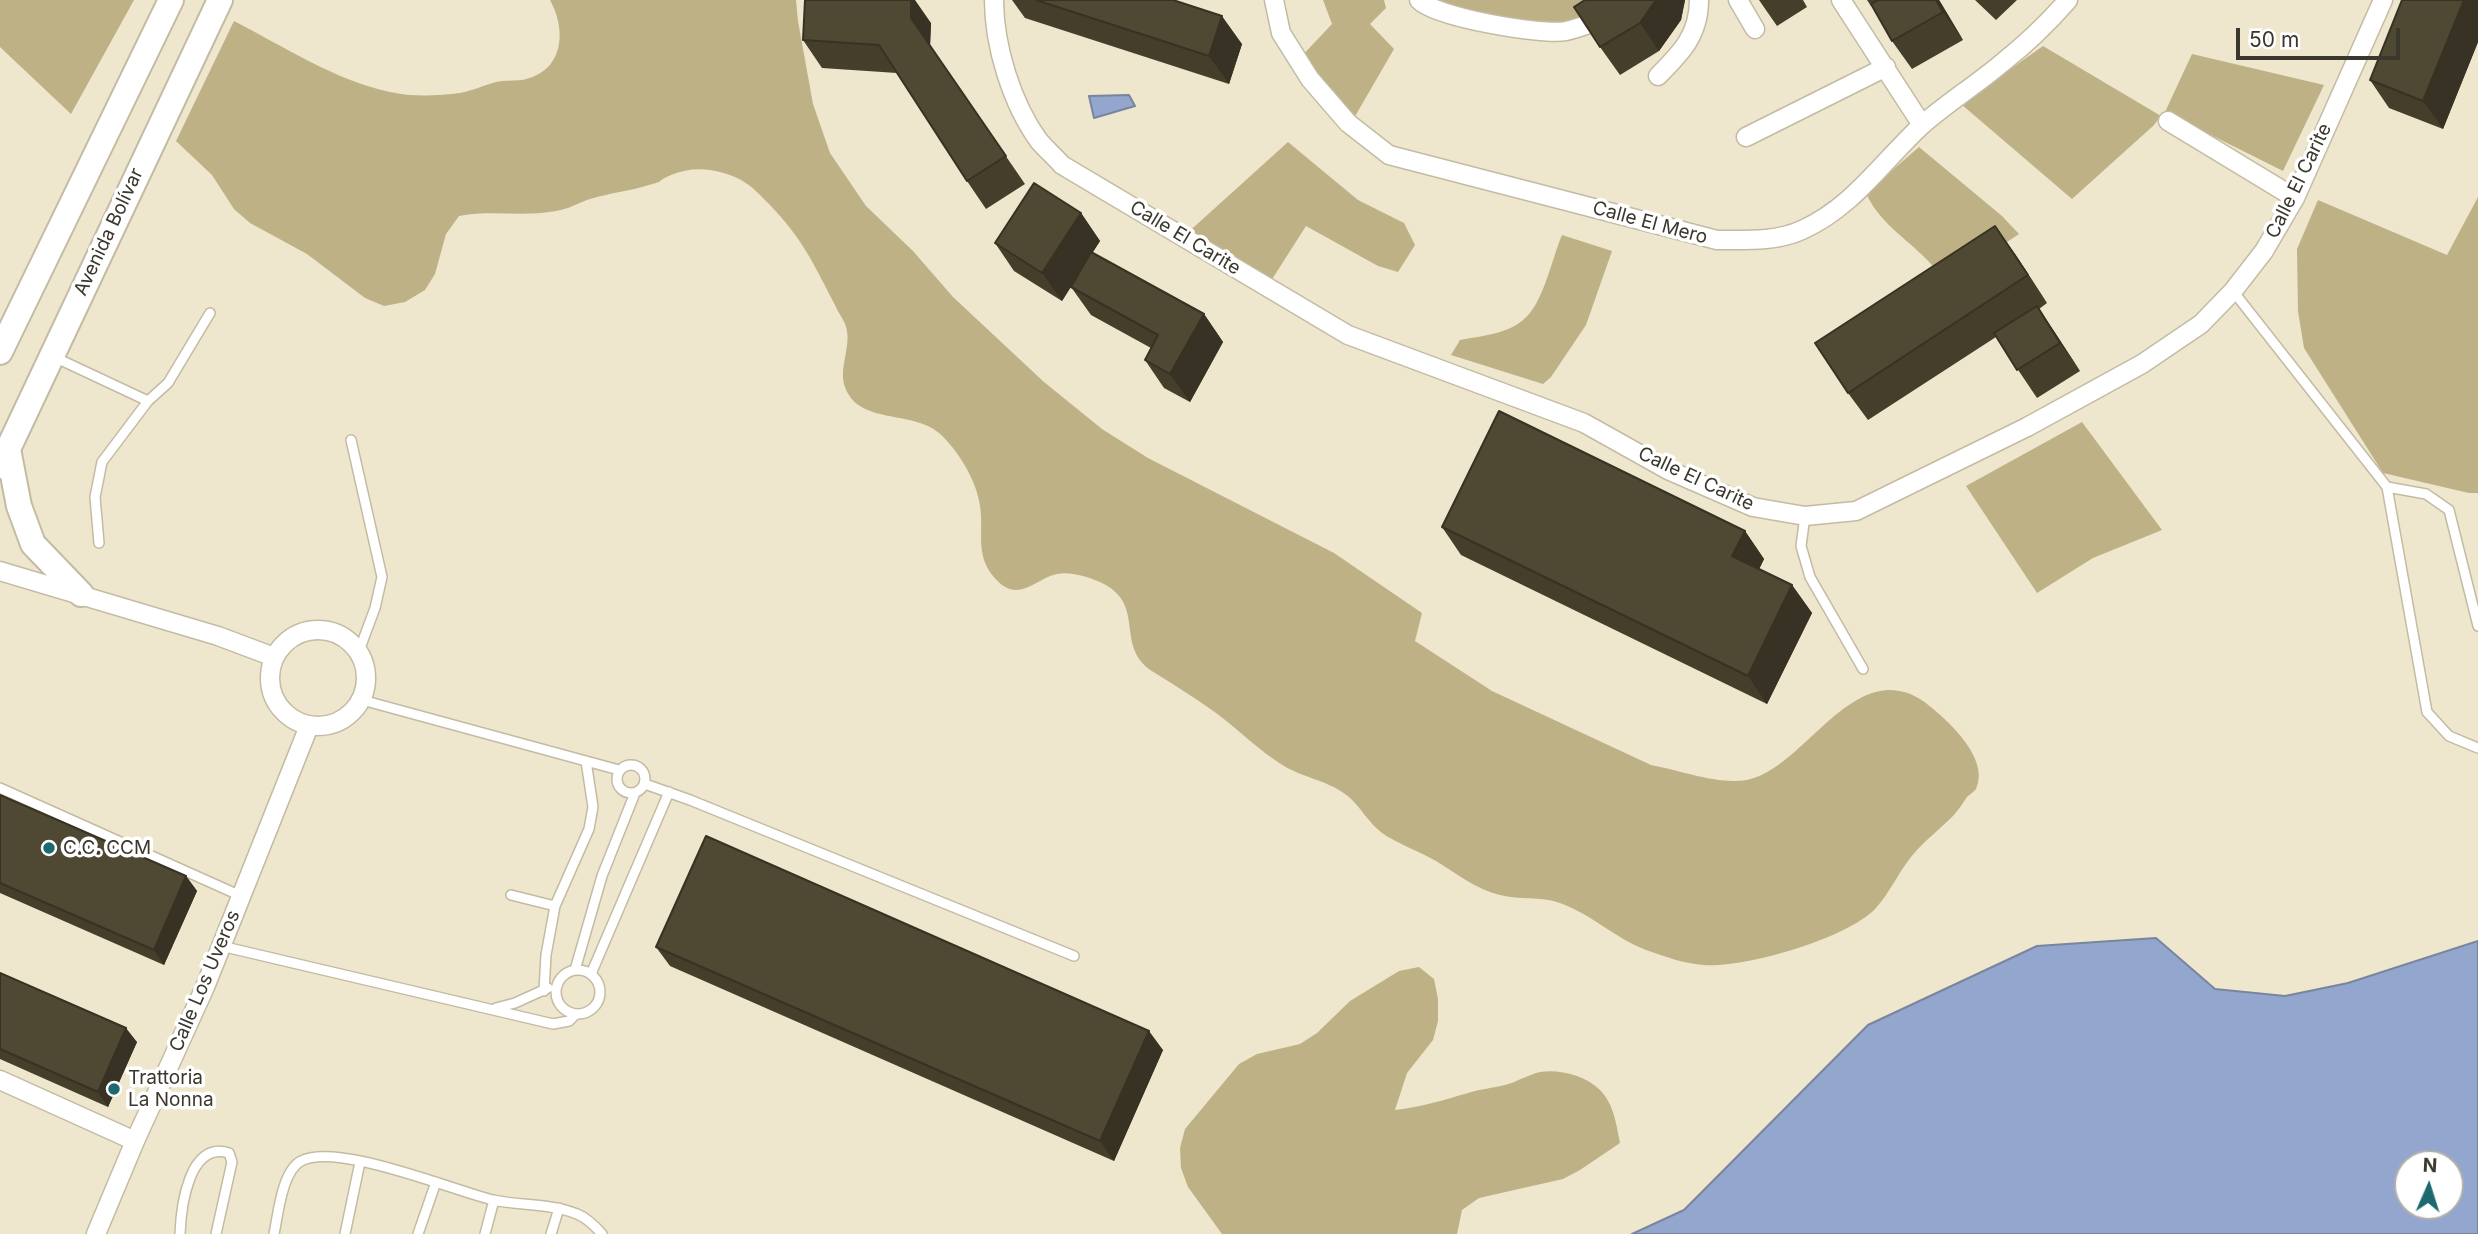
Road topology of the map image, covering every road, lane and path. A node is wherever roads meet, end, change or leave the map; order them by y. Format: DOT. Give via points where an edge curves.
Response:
graph roads {
  1 [pos="171,0"];
  2 [pos="220,0"];
  3 [pos="994,0"];
  4 [pos="1274,0"];
  5 [pos="1419,0"];
  6 [pos="1618,0"];
  7 [pos="1699,0"];
  8 [pos="1738,0"];
  9 [pos="1841,0"];
  10 [pos="2068,0"];
  11 [pos="2383,0"];
  12 [pos="1755,29"];
  13 [pos="1886,67"];
  14 [pos="1658,76"];
  15 [pos="2168,121"];
  16 [pos="1922,125"];
  17 [pos="1746,137"];
  18 [pos="2295,198"];
  19 [pos="2233,292"];
  20 [pos="211,313"];
  21 [pos="0,352"];
  22 [pos="51,355"];
  23 [pos="148,401"];
  24 [pos="351,440"];
  25 [pos="4,457"];
  26 [pos="2387,487"];
  27 [pos="1805,516"];
  28 [pos="99,542"];
  29 [pos="3,569"];
  30 [pos="81,594"];
  31 [pos="2478,626"];
  32 [pos="359,651"];
  33 [pos="274,657"];
  34 [pos="1863,668"];
  35 [pos="362,700"];
  36 [pos="309,726"];
  37 [pos="2478,748"];
  38 [pos="586,761"];
  39 [pos="619,770"];
  40 [pos="645,784"];
  41 [pos="0,788"];
  42 [pos="669,792"];
  43 [pos="635,793"];
  44 [pos="511,895"];
  45 [pos="241,896"];
  46 [pos="555,906"];
  47 [pos="221,946"];
  48 [pos="1074,956"];
  49 [pos="575,970"];
  50 [pos="591,974"];
  51 [pos="559,980"];
  52 [pos="544,991"];
  53 [pos="494,1009"];
  54 [pos="576,1014"];
  55 [pos="0,1080"];
  56 [pos="135,1142"];
  57 [pos="359,1162"];
  58 [pos="436,1182"];
  59 [pos="494,1200"];
  60 [pos="559,1208"];
  61 [pos="96,1234"];
  62 [pos="180,1234"];
  63 [pos="216,1234"];
  64 [pos="274,1234"];
  65 [pos="345,1234"];
  66 [pos="418,1234"];
  67 [pos="485,1234"];
  68 [pos="551,1234"];
  69 [pos="602,1234"];
  1 -- 21 [label="street"];
  2 -- 22 [label="street, Avenida Bolívar"];
  3 -- 27 [label="street, Calle El Carite" via="1005,68 1039,141 1062,165 1348,335 1584,423 1668,470 1753,507"];
  4 -- 16 [label="street, Calle El Mero" via="1281,33 1310,79 1348,123 1388,155 1717,240 1770,239 1801,231 1835,211 1869,182"];
  5 -- 6 [label="street" via="1448,15 1565,32 1608,17"];
  7 -- 14 [label="street" via="1684,50"];
  8 -- 12 [label="street"];
  9 -- 13 [label="street"];
  10 -- 16 [label="street, Calle El Mero" via="2003,63"];
  11 -- 18 [label="street, Calle El Carite"];
  13 -- 16 [label="street"];
  13 -- 17 [label="street"];
  15 -- 18 [label="street"];
  18 -- 19 [label="street, Calle El Carite"];
  19 -- 26 [label="lane"];
  19 -- 27 [label="street, Calle El Carite" via="2201,324 2141,364 2026,427 1856,511"];
  20 -- 23 [label="lane" via="168,383"];
  22 -- 23 [label="lane"];
  22 -- 25 [label="street, Avenida Bolívar"];
  23 -- 28 [label="lane" via="102,463 95,498"];
  24 -- 32 [label="lane" via="382,577"];
  25 -- 30 [label="street" via="33,544"];
  26 -- 31 [label="lane" via="2426,494 2449,510"];
  26 -- 37 [label="lane" via="2427,712 2449,736"];
  27 -- 34 [label="lane" via="1801,546 1810,577"];
  29 -- 30 [label="street"];
  30 -- 33 [label="street"];
  32 -- 33 [label="street" via="340,635 315,630 291,638"];
  32 -- 35 [label="street" via="367,675"];
  33 -- 36 [label="street" via="272,694 286,715"];
  35 -- 36 [label="street" via="346,719"];
  35 -- 38 [label="lane"];
  36 -- 45 [label="street, Calle Los Uveros"];
  38 -- 39 [label="lane"];
  38 -- 46 [label="lane" via="593,807 589,829"];
  39 -- 40 [label="lane" via="625,765 638,766"];
  39 -- 43 [label="lane" via="619,787"];
  40 -- 42 [label="lane"];
  40 -- 43 [label="lane"];
  41 -- 45 [label="lane"];
  42 -- 48 [label="lane"];
  42 -- 50 [label="lane"];
  43 -- 49 [label="lane" via="602,876"];
  44 -- 46 [label="lane"];
  45 -- 47 [label="street, Calle Los Uveros"];
  46 -- 52 [label="lane"];
  47 -- 53 [label="lane"];
  47 -- 56 [label="street, Calle Los Uveros"];
  49 -- 50 [label="lane"];
  49 -- 51 [label="lane"];
  50 -- 54 [label="lane" via="600,987 598,1002"];
  51 -- 52 [label="lane"];
  51 -- 54 [label="lane" via="556,998 567,1012"];
  52 -- 53 [label="lane"];
  53 -- 54 [label="lane" via="553,1024 569,1021"];
  55 -- 56 [label="street"];
  56 -- 61 [label="street, Calle Los Uveros"];
  57 -- 58 [label="lane"];
  57 -- 64 [label="lane" via="315,1156 299,1161 285,1182"];
  57 -- 65 [label="lane"];
  58 -- 59 [label="lane"];
  58 -- 66 [label="lane"];
  59 -- 60 [label="lane"];
  59 -- 67 [label="lane"];
  60 -- 68 [label="lane"];
  60 -- 69 [label="lane" via="580,1215"];
  62 -- 63 [label="lane" via="181,1208 197,1162 205,1154 222,1150 232,1162"];
}
